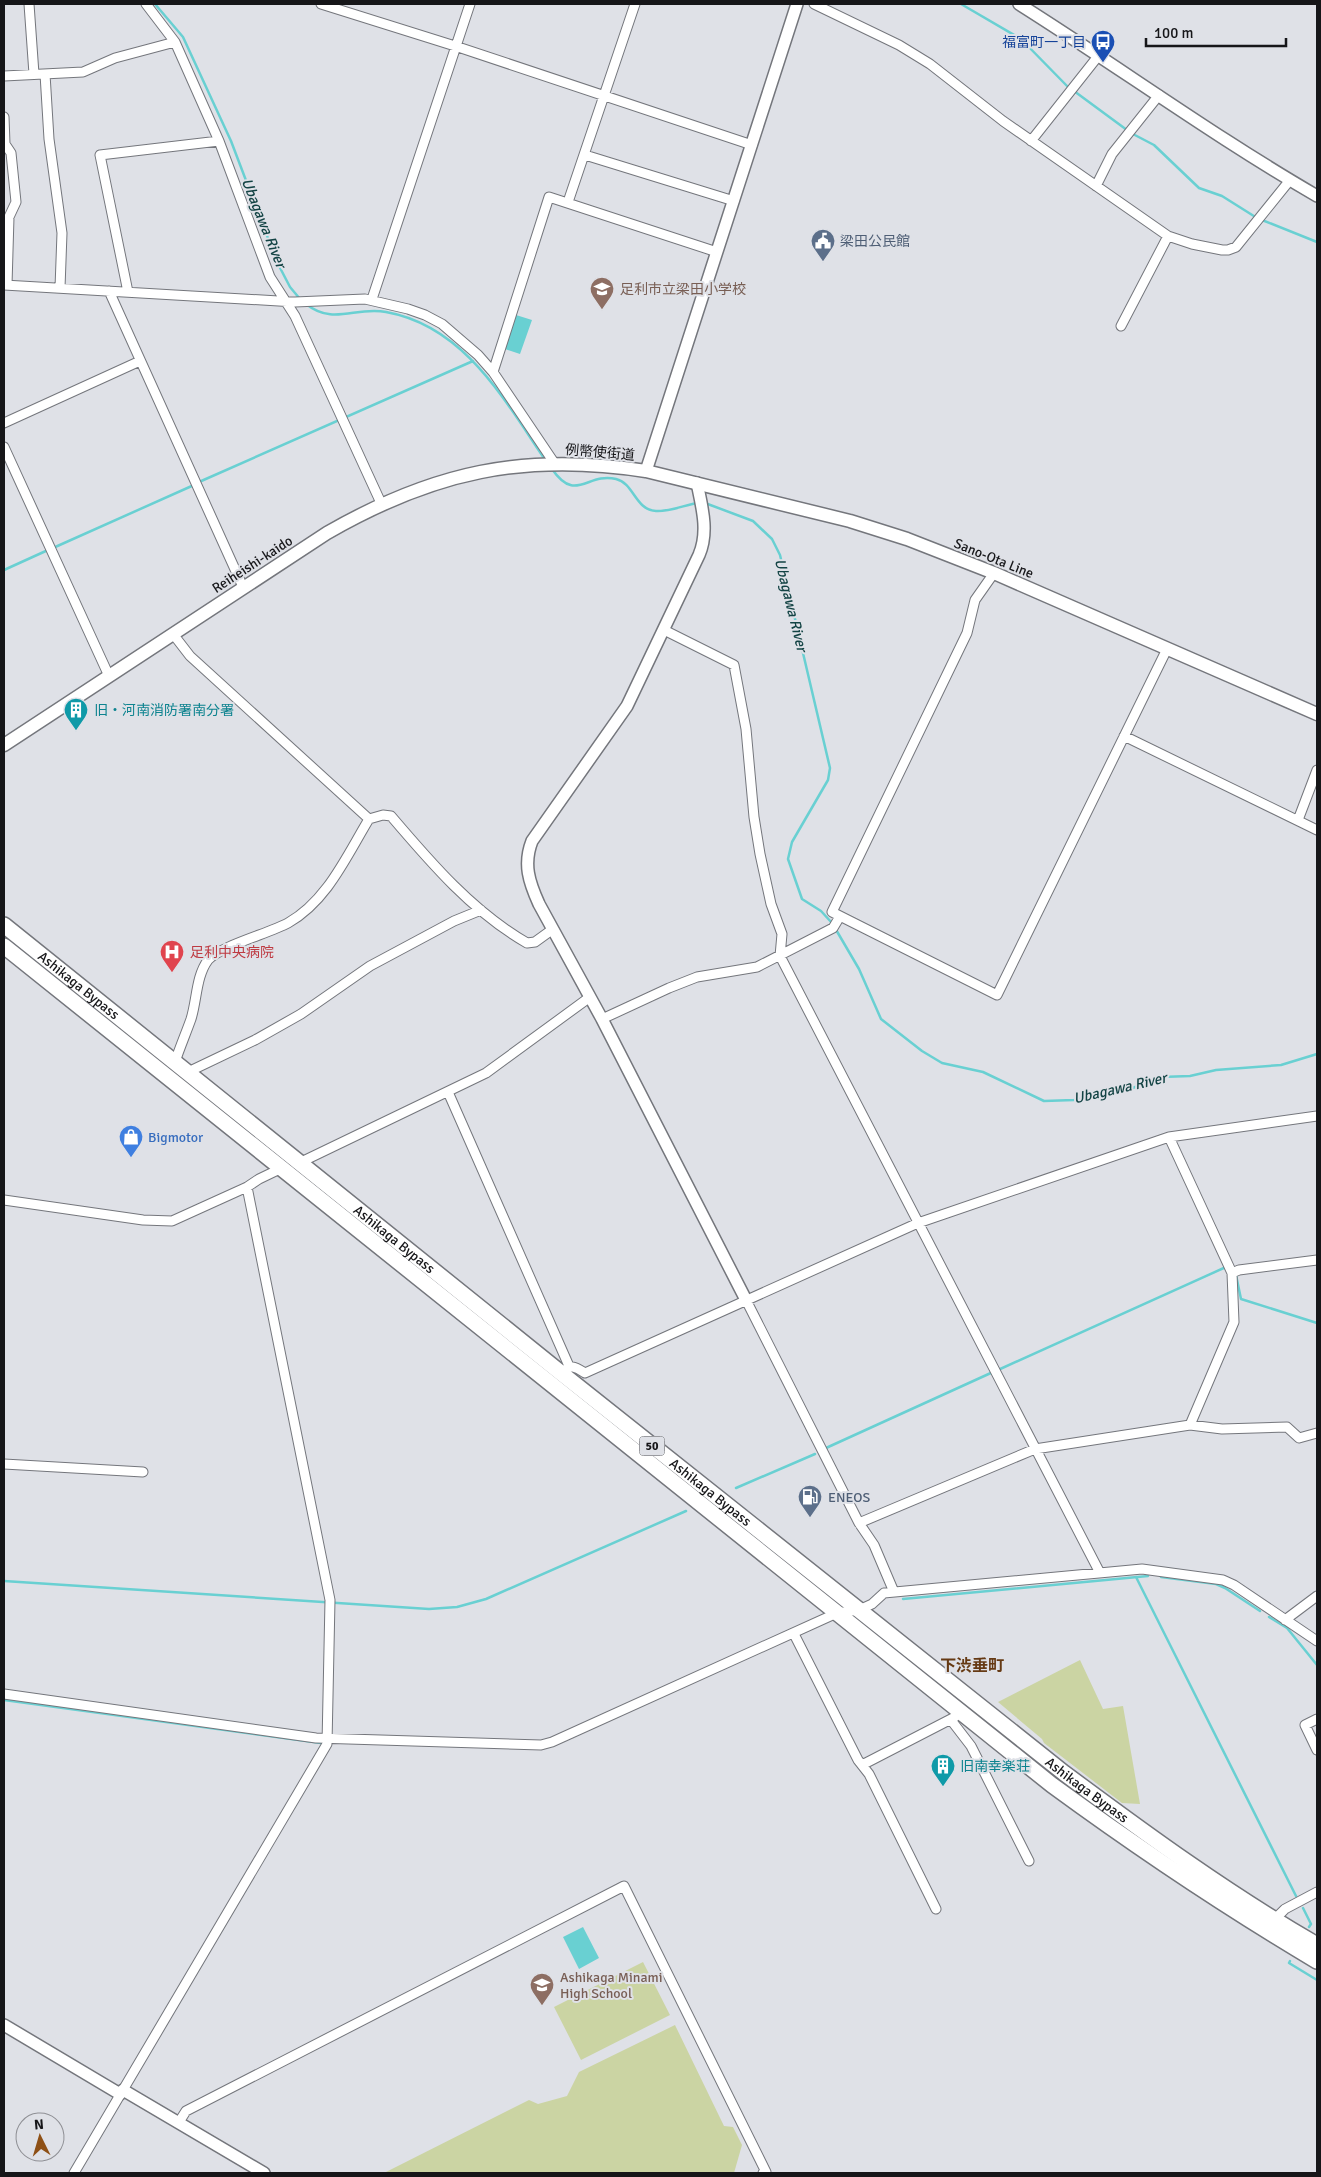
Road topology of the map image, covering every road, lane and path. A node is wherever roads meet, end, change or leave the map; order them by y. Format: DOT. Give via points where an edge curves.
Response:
graph roads {
  1 [pos="28,4"];
  2 [pos="146,4"];
  3 [pos="321,4"];
  4 [pos="470,4"];
  5 [pos="635,4"];
  6 [pos="796,4"];
  7 [pos="814,4"];
  8 [pos="1019,4"];
  9 [pos="175,42"];
  10 [pos="455,46"];
  11 [pos="1099,55"];
  12 [pos="34,74"];
  13 [pos="45,74"];
  14 [pos="4,76"];
  15 [pos="1159,95"];
  16 [pos="604,96"];
  17 [pos="4,117"];
  18 [pos="219,141"];
  19 [pos="1031,141"];
  20 [pos="752,145"];
  21 [pos="6,148"];
  22 [pos="584,155"];
  23 [pos="1290,180"];
  24 [pos="1096,186"];
  25 [pos="1317,196"];
  26 [pos="734,201"];
  27 [pos="568,202"];
  28 [pos="1168,236"];
  29 [pos="717,252"];
  30 [pos="5,285"];
  31 [pos="60,288"];
  32 [pos="109,291"];
  33 [pos="128,292"];
  34 [pos="372,299"];
  35 [pos="291,302"];
  36 [pos="1120,326"];
  37 [pos="140,361"];
  38 [pos="493,372"];
  39 [pos="4,423"];
  40 [pos="4,447"];
  41 [pos="549,464"];
  42 [pos="646,471"];
  43 [pos="698,488"];
  44 [pos="382,503"];
  45 [pos="994,572"];
  46 [pos="243,587"];
  47 [pos="664,630"];
  48 [pos="173,634"];
  49 [pos="1167,649"];
  50 [pos="109,676"];
  51 [pos="1317,714"];
  52 [pos="1124,736"];
  53 [pos="4,745"];
  54 [pos="1317,770"];
  55 [pos="369,820"];
  56 [pos="1298,820"];
  57 [pos="1317,830"];
  58 [pos="480,910"];
  59 [pos="839,918"];
  60 [pos="4,924"];
  61 [pos="553,929"];
  62 [pos="4,946"];
  63 [pos="780,956"];
  64 [pos="590,997"];
  65 [pos="602,1019"];
  66 [pos="175,1062"];
  67 [pos="188,1072"];
  68 [pos="448,1092"];
  69 [pos="1317,1116"];
  70 [pos="1169,1137"];
  71 [pos="301,1163"];
  72 [pos="280,1168"];
  73 [pos="246,1187"];
  74 [pos="4,1200"];
  75 [pos="918,1223"];
  76 [pos="1317,1260"];
  77 [pos="1232,1273"];
  78 [pos="746,1300"];
  79 [pos="565,1369"];
  80 [pos="1190,1425"];
  81 [pos="1317,1433"];
  82 [pos="1035,1449"];
  83 [pos="4,1464"];
  84 [pos="143,1472"];
  85 [pos="859,1522"];
  86 [pos="1100,1573"];
  87 [pos="894,1592"];
  88 [pos="1317,1596"];
  89 [pos="859,1610"];
  90 [pos="837,1613"];
  91 [pos="1285,1620"];
  92 [pos="794,1634"];
  93 [pos="1317,1641"];
  94 [pos="4,1694"];
  95 [pos="955,1715"];
  96 [pos="1317,1718"];
  97 [pos="328,1738"];
  98 [pos="1317,1750"];
  99 [pos="862,1765"];
  100 [pos="1029,1861"];
  101 [pos="1317,1892"];
  102 [pos="936,1909"];
  103 [pos="1274,1920"];
  104 [pos="1317,1945"];
  105 [pos="1317,1961"];
  106 [pos="4,2026"];
  107 [pos="122,2092"];
  108 [pos="179,2122"];
  109 [pos="74,2173"];
  110 [pos="264,2173"];
  111 [pos="762,2173"];
  1 -- 12 [label="street"];
  2 -- 9 [label="street"];
  3 -- 10 [label="street"];
  4 -- 10 [label="street"];
  5 -- 16 [label="street"];
  6 -- 20 [label="street"];
  7 -- 19 [label="street" via="891,41 930,64"];
  8 -- 11 [label="street"];
  9 -- 13 [label="street" via="115,58 83,72"];
  9 -- 18 [label="street"];
  10 -- 16 [label="street"];
  10 -- 34 [label="street"];
  11 -- 15 [label="street"];
  11 -- 19 [label="street"];
  12 -- 13 [label="street"];
  12 -- 14 [label="street"];
  13 -- 31 [label="street" via="48,139 62,233"];
  15 -- 23 [label="street"];
  15 -- 24 [label="street" via="1112,154"];
  16 -- 20 [label="street"];
  16 -- 22 [label="street"];
  17 -- 21 [label="street"];
  18 -- 33 [label="street" via="100,155"];
  18 -- 35 [label="street" via="270,277"];
  19 -- 24 [label="street"];
  20 -- 26 [label="street"];
  21 -- 30 [label="street" via="11,153 16,202 9,217"];
  22 -- 26 [label="street"];
  22 -- 27 [label="street"];
  23 -- 25 [label="street"];
  23 -- 28 [label="street" via="1236,247 1222,250"];
  24 -- 28 [label="street"];
  26 -- 29 [label="street"];
  27 -- 29 [label="street"];
  27 -- 38 [label="street" via="549,197"];
  28 -- 36 [label="street"];
  29 -- 42 [label="street"];
  30 -- 31 [label="street"];
  31 -- 32 [label="street"];
  32 -- 33 [label="street"];
  32 -- 37 [label="street"];
  33 -- 35 [label="street"];
  34 -- 35 [label="street"];
  34 -- 38 [label="street" via="425,314 442,324 466,342"];
  35 -- 44 [label="street"];
  37 -- 39 [label="street"];
  37 -- 46 [label="street"];
  38 -- 41 [label="street"];
  40 -- 50 [label="street"];
  41 -- 42 [label="main road, 例幣使街道"];
  41 -- 44 [label="main road, Reiheishi-kaido" via="461,476"];
  42 -- 43 [label="main road, Sano-Ota Line"];
  43 -- 45 [label="main road, Sano-Ota Line" via="850,521"];
  43 -- 47 [label="street" via="703,546"];
  44 -- 46 [label="main road, Reiheishi-kaido" via="327,533"];
  45 -- 49 [label="main road, Sano-Ota Line"];
  45 -- 59 [label="street" via="975,600 967,632 832,912"];
  46 -- 48 [label="main road, Reiheishi-kaido"];
  47 -- 61 [label="street" via="627,706 543,825 528,852 526,863 531,886"];
  47 -- 63 [label="street" via="734,665 746,729 760,854 782,934"];
  48 -- 50 [label="main road, Reiheishi-kaido"];
  48 -- 55 [label="street" via="190,656"];
  49 -- 51 [label="main road, Sano-Ota Line"];
  49 -- 52 [label="street"];
  50 -- 53 [label="main road, Reiheishi-kaido"];
  52 -- 56 [label="street"];
  52 -- 59 [label="street" via="997,995"];
  54 -- 56 [label="street"];
  55 -- 58 [label="street" via="391,816 431,863"];
  55 -- 66 [label="street" via="322,896 305,912 286,924 210,958 202,970 191,1018"];
  56 -- 57 [label="street"];
  58 -- 61 [label="street" via="526,943 536,942"];
  58 -- 67 [label="street" via="370,966 301,1014 255,1040"];
  59 -- 63 [label="street" via="833,928"];
  60 -- 66 [label="highway, Ashikaga Bypass / 50"];
  61 -- 64 [label="street"];
  62 -- 72 [label="highway, Ashikaga Bypass / 50"];
  63 -- 65 [label="street" via="757,967 697,977"];
  63 -- 75 [label="street"];
  64 -- 65 [label="street"];
  64 -- 68 [label="street" via="486,1073"];
  65 -- 78 [label="street"];
  66 -- 67 [label="highway, Ashikaga Bypass / 50"];
  67 -- 71 [label="highway, Ashikaga Bypass / 50"];
  68 -- 71 [label="street"];
  68 -- 79 [label="street"];
  69 -- 70 [label="street"];
  70 -- 75 [label="street"];
  70 -- 77 [label="street"];
  71 -- 72 [label="street"];
  71 -- 79 [label="highway, Ashikaga Bypass / 50"];
  72 -- 73 [label="street"];
  72 -- 90 [label="highway, Ashikaga Bypass / 50"];
  73 -- 74 [label="street" via="172,1221 143,1220"];
  73 -- 97 [label="street" via="330,1600"];
  75 -- 78 [label="street"];
  75 -- 82 [label="street"];
  76 -- 77 [label="street"];
  77 -- 80 [label="street" via="1234,1322"];
  78 -- 79 [label="street" via="585,1373 574,1366"];
  78 -- 85 [label="street"];
  79 -- 89 [label="highway, Ashikaga Bypass / 50"];
  80 -- 81 [label="street" via="1222,1429 1288,1428 1299,1438"];
  80 -- 82 [label="street"];
  82 -- 85 [label="street"];
  82 -- 86 [label="street"];
  83 -- 84 [label="street"];
  85 -- 87 [label="street" via="874,1545"];
  86 -- 87 [label="street"];
  86 -- 91 [label="street" via="1148,1570 1223,1580"];
  87 -- 89 [label="street" via="884,1593"];
  88 -- 91 [label="street"];
  89 -- 90 [label="street"];
  89 -- 103 [label="highway, Ashikaga Bypass / 50" via="1133,1825"];
  90 -- 92 [label="street"];
  90 -- 95 [label="highway, Ashikaga Bypass / 50"];
  91 -- 93 [label="street"];
  92 -- 97 [label="street" via="552,1742 527,1745"];
  92 -- 99 [label="street"];
  94 -- 97 [label="street"];
  95 -- 99 [label="street"];
  95 -- 100 [label="street"];
  95 -- 105 [label="highway, Ashikaga Bypass / 50" via="1127,1840 1249,1921"];
  96 -- 98 [label="street" via="1304,1725"];
  97 -- 107 [label="street"];
  99 -- 102 [label="street"];
  101 -- 103 [label="street" via="1285,1909"];
  103 -- 104 [label="highway, Ashikaga Bypass / 50"];
  106 -- 107 [label="street"];
  107 -- 108 [label="street"];
  107 -- 109 [label="street"];
  108 -- 110 [label="street"];
  108 -- 111 [label="street" via="186,2110 624,1886 766,2172"];
}
